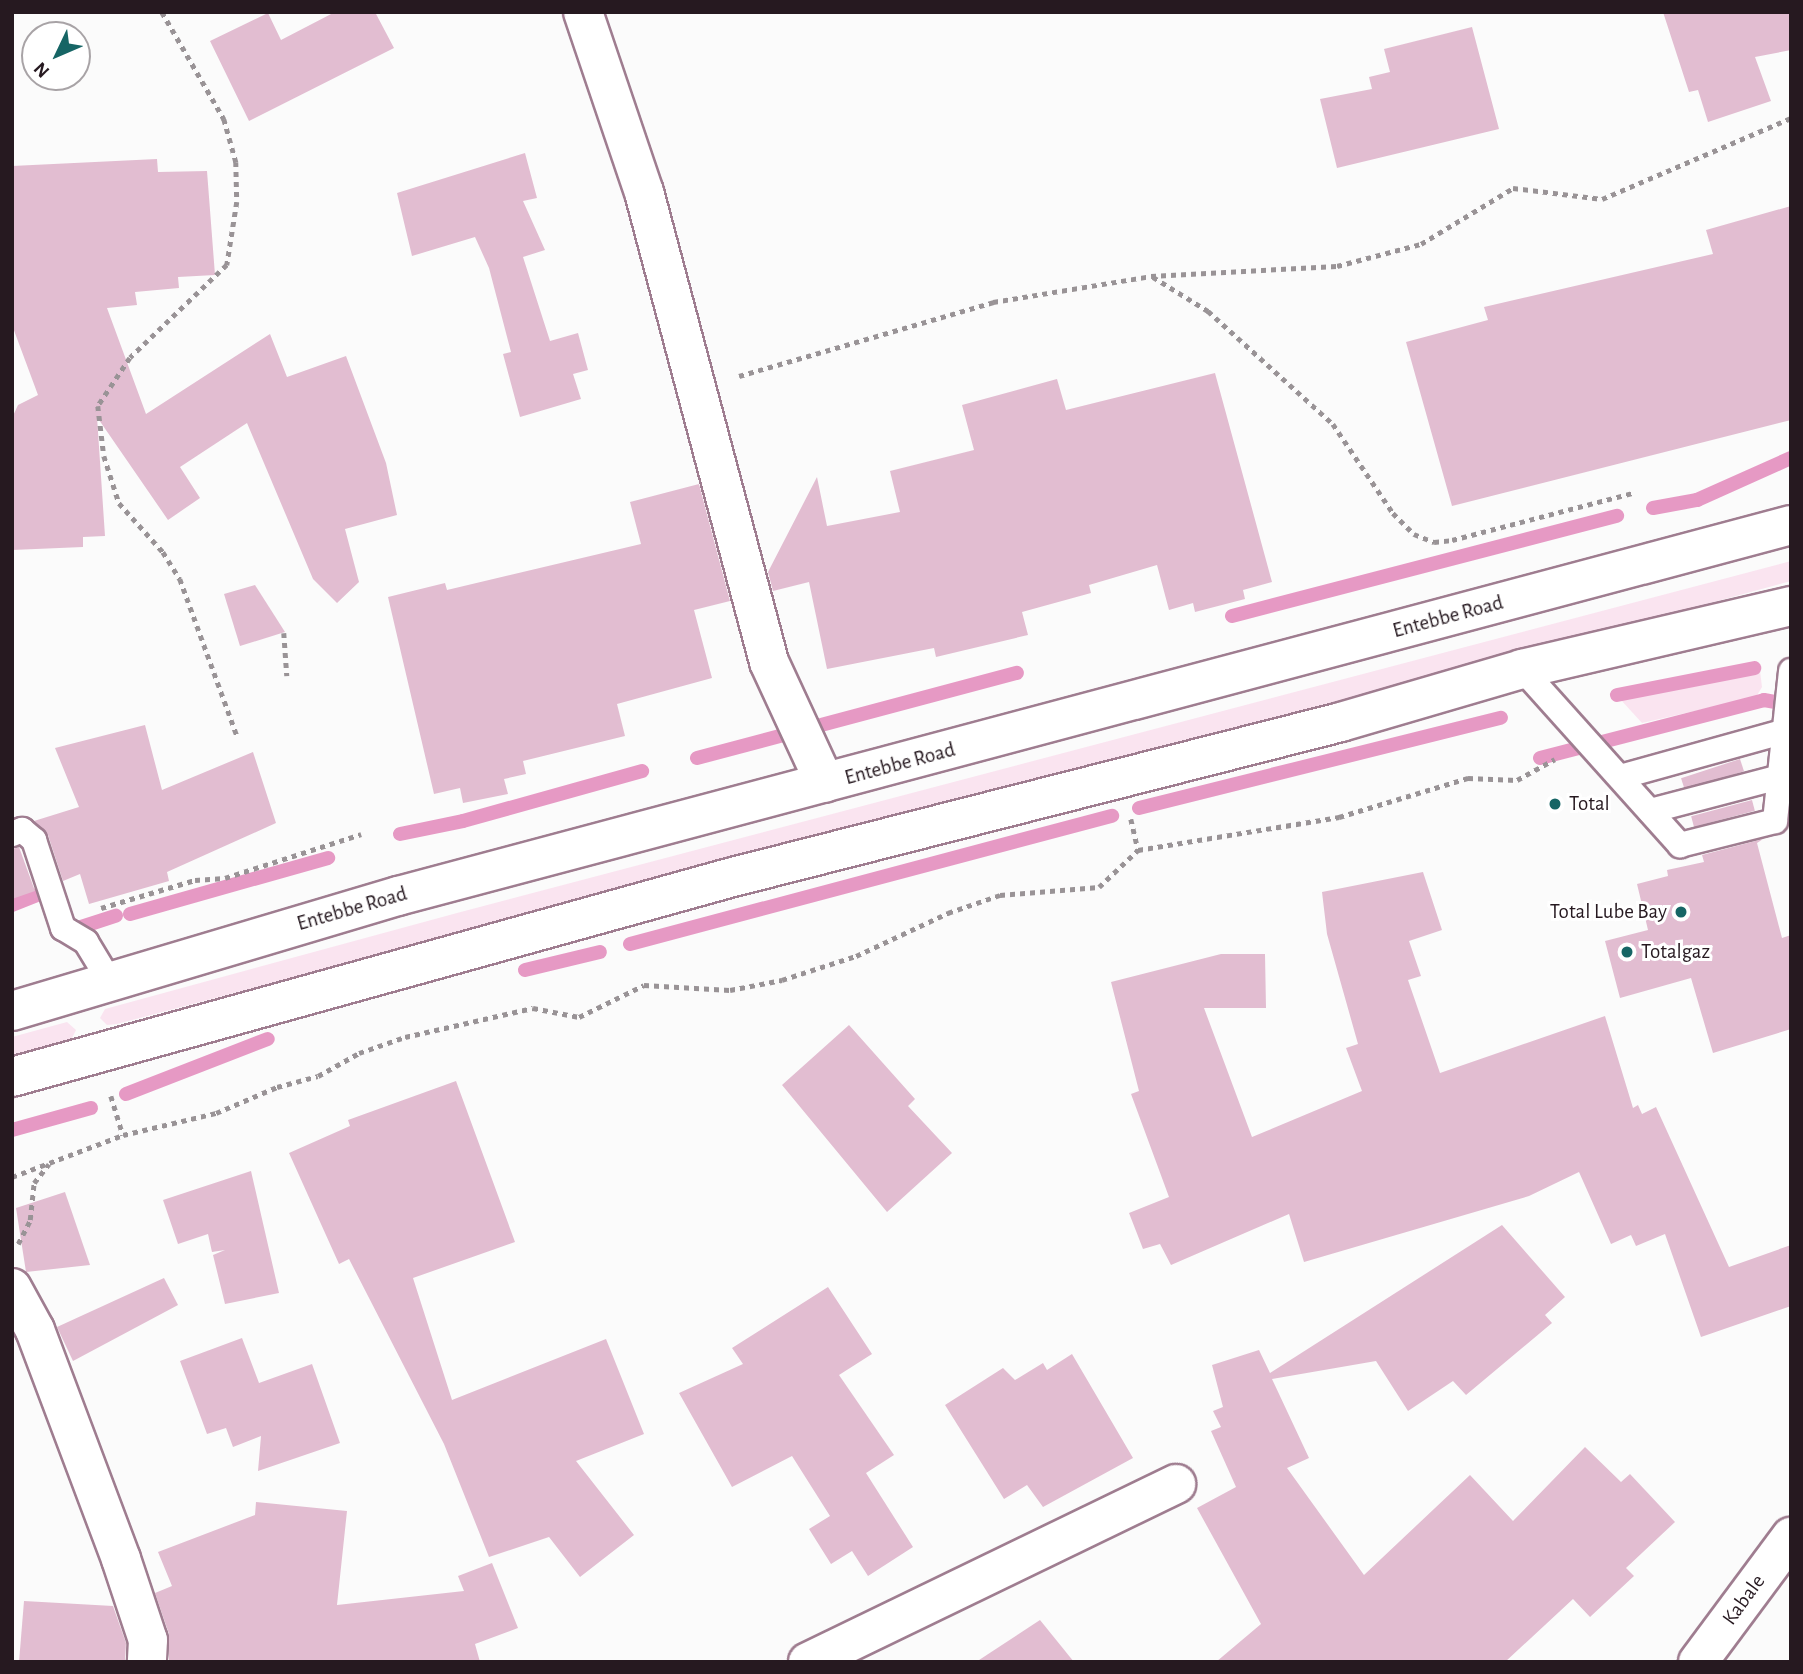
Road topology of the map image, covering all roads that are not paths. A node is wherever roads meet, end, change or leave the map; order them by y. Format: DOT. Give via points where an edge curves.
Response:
graph roads {
  1 [pos="583,12"];
  2 [pos="1791,525"];
  3 [pos="1791,606"];
  4 [pos="1522,669"];
  5 [pos="1791,671"];
  6 [pos="1786,731"];
  7 [pos="1620,776"];
  8 [pos="1780,777"];
  9 [pos="825,783"];
  10 [pos="1650,811"];
  11 [pos="12,834"];
  12 [pos="109,980"];
  13 [pos="12,1012"];
  14 [pos="12,1077"];
  15 [pos="12,1288"];
  16 [pos="1177,1484"];
  17 [pos="1790,1538"];
  18 [pos="147,1662"];
  19 [pos="808,1662"];
  20 [pos="1698,1662"];
  1 -- 9 [label="main road" via="645,192 769,662"];
  2 -- 9 [label="main road, Entebbe Road"];
  3 -- 4 [label="main road"];
  4 -- 7 [label="lane"];
  4 -- 14 [label="main road" via="1341,722 729,877"];
  5 -- 6 [label="lane"];
  6 -- 7 [label="lane"];
  6 -- 8 [label="lane"];
  7 -- 10 [label="lane"];
  8 -- 10 [label="lane"];
  8 -- 10 [label="lane" via="1774,821 1680,845"];
  9 -- 12 [label="main road, Entebbe Road" via="387,899"];
  11 -- 12 [label="lane" via="22,830 34,840 63,928 86,942"];
  12 -- 13 [label="main road, Entebbe Road"];
  15 -- 18 [label="main road" via="35,1329 121,1559 148,1640"];
  16 -- 19 [label="main road"];
  17 -- 20 [label="main road, Kabale"];
}
